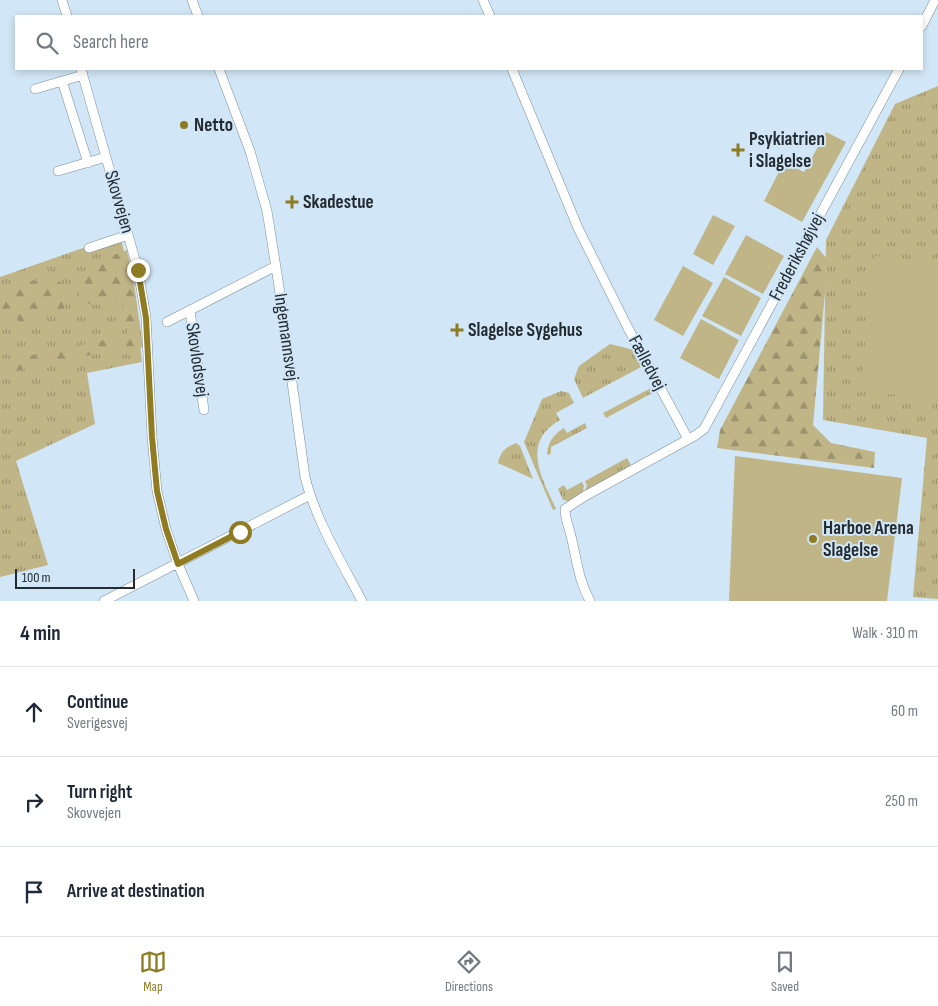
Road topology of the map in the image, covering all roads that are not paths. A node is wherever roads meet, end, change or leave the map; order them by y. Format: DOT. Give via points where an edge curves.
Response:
graph roads {
  1 [pos="62,0"];
  2 [pos="192,0"];
  3 [pos="484,0"];
  4 [pos="936,0"];
  5 [pos="67,15"];
  6 [pos="198,15"];
  7 [pos="490,15"];
  8 [pos="923,24"];
  9 [pos="219,70"];
  10 [pos="512,70"];
  11 [pos="898,70"];
  12 [pos="82,72"];
  13 [pos="62,81"];
  14 [pos="35,89"];
  15 [pos="106,157"];
  16 [pos="88,162"];
  17 [pos="58,171"];
  18 [pos="128,235"];
  19 [pos="89,248"];
  20 [pos="276,266"];
  21 [pos="190,311"];
  22 [pos="167,322"];
  23 [pos="204,410"];
  24 [pos="688,440"];
  25 [pos="310,496"];
  26 [pos="178,564"];
  27 [pos="104,601"];
  28 [pos="194,601"];
  29 [pos="362,601"];
  30 [pos="590,601"];
  1 -- 5 [label="street"];
  2 -- 6 [label="street"];
  3 -- 7 [label="street"];
  4 -- 8 [label="street"];
  9 -- 20 [label="street, Ingemannsvej" via="259,180"];
  10 -- 24 [label="street, Fælledvej" via="578,228"];
  11 -- 24 [label="street, Frederikshøjvej" via="707,425"];
  12 -- 13 [label="street"];
  12 -- 15 [label="street, Skovvejen"];
  13 -- 14 [label="street"];
  13 -- 16 [label="street"];
  15 -- 16 [label="street"];
  15 -- 18 [label="street, Skovvejen"];
  16 -- 17 [label="street"];
  18 -- 19 [label="street"];
  18 -- 26 [label="street, Skovvejen" via="146,318 157,491"];
  20 -- 21 [label="street, Skovlodsvej"];
  20 -- 25 [label="street, Ingemannsvej"];
  21 -- 22 [label="street, Skovlodsvej"];
  21 -- 23 [label="street, Skovlodsvej"];
  24 -- 30 [label="street" via="565,510 578,572"];
  25 -- 26 [label="street"];
  25 -- 29 [label="street, Ingemannsvej"];
  26 -- 27 [label="street"];
  26 -- 28 [label="street, Skovvejen"];
}
